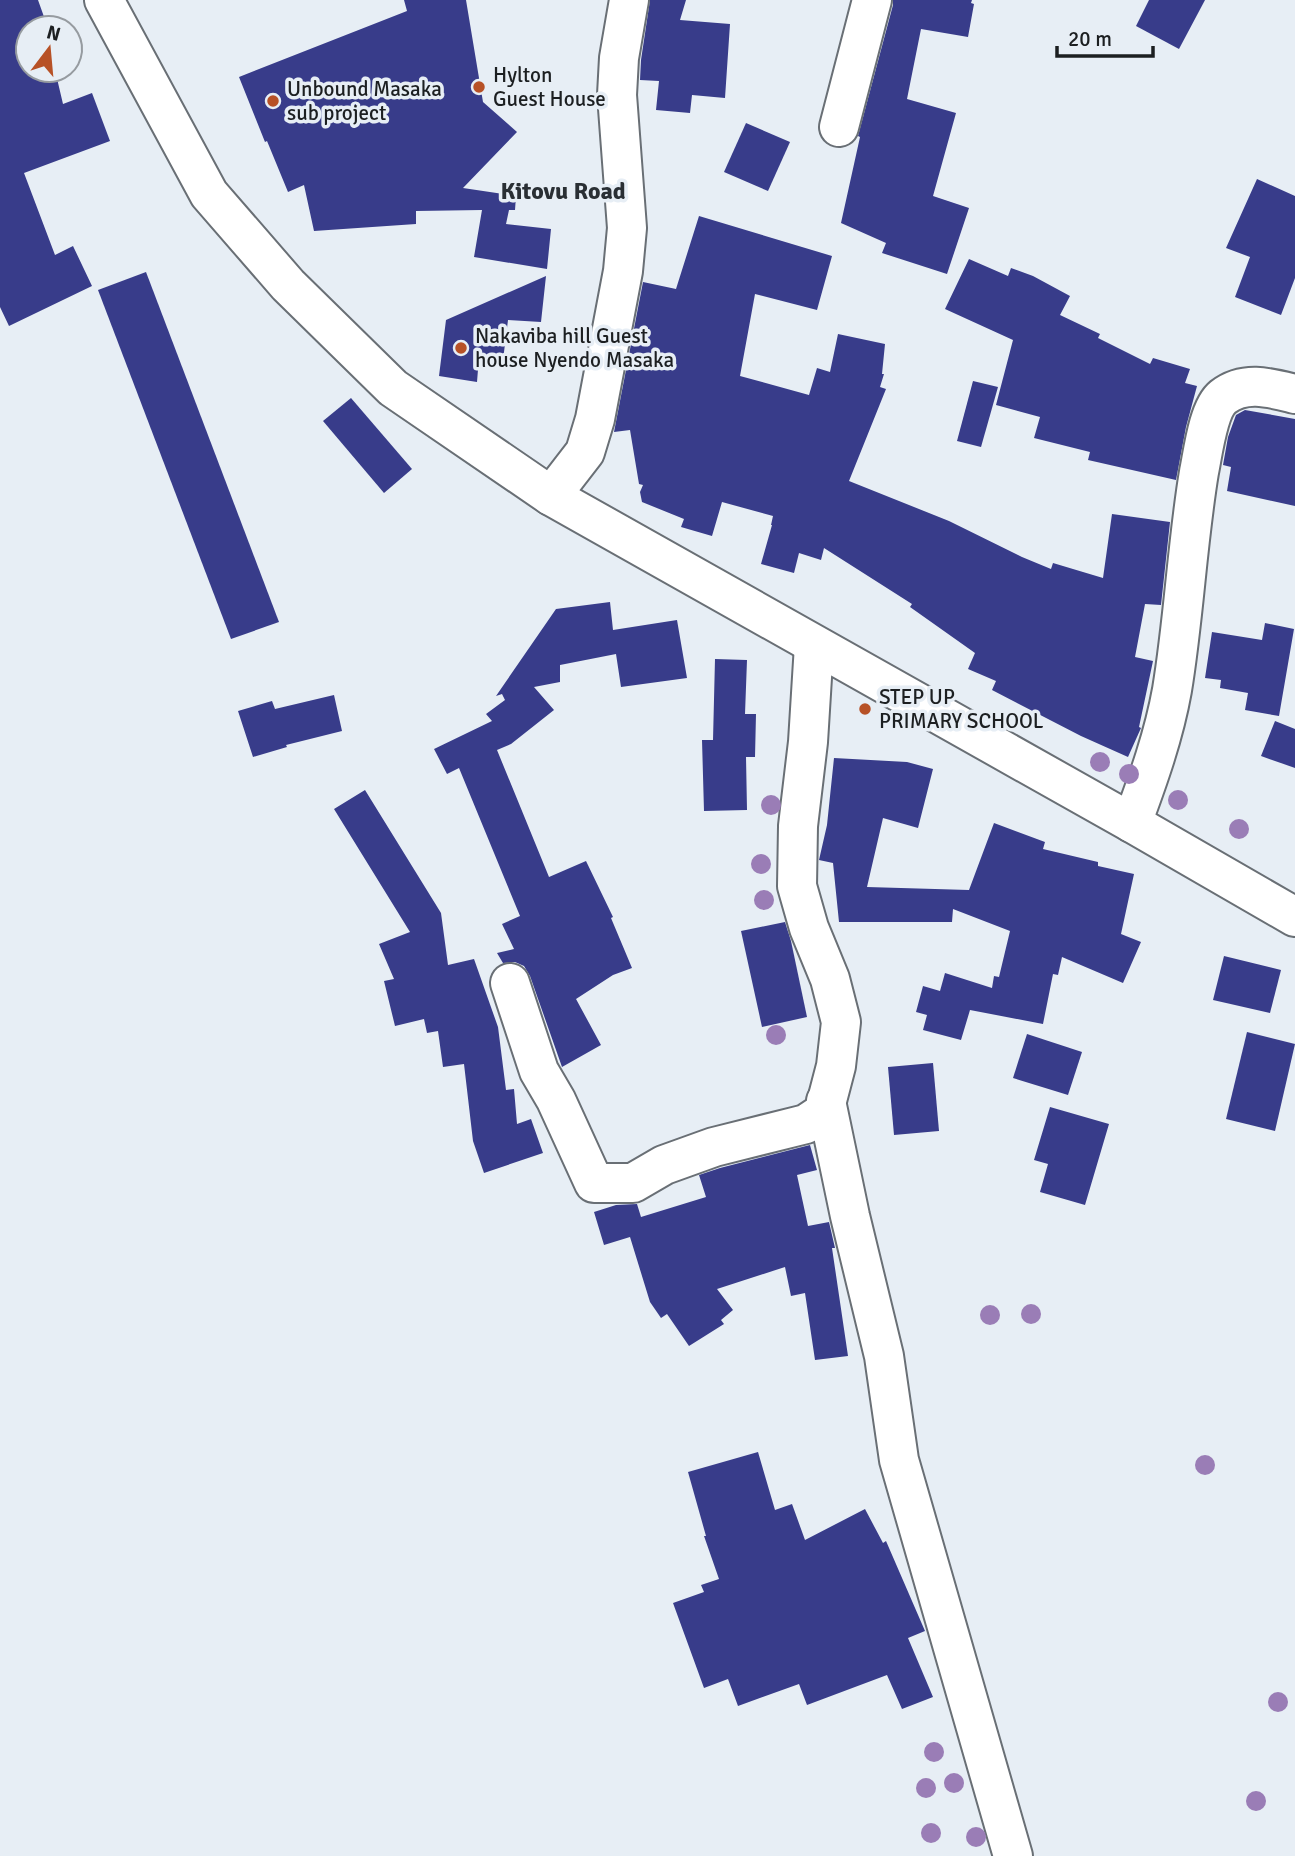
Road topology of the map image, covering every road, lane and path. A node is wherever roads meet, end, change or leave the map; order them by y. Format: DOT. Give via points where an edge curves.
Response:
graph roads {
  1 [pos="104,0"];
  2 [pos="629,0"];
  3 [pos="872,0"];
  4 [pos="839,127"];
  5 [pos="1295,394"];
  6 [pos="551,495"];
  7 [pos="814,645"];
  8 [pos="1132,823"];
  9 [pos="1295,917"];
  10 [pos="510,984"];
  11 [pos="826,1101"];
  12 [pos="1013,1856"];
  1 -- 6 [label="street" via="209,194 288,285 393,388"];
  2 -- 6 [label="street" via="617,95 627,228 623,271 585,452"];
  3 -- 4 [label="street"];
  5 -- 8 [label="street" via="1242,387 1222,398 1207,426 1172,691"];
  6 -- 7 [label="street"];
  7 -- 8 [label="street"];
  7 -- 11 [label="street" via="797,886 841,1022"];
  8 -- 9 [label="street"];
  10 -- 11 [label="street" via="539,1071 594,1183 633,1183 714,1147 806,1124 824,1112"];
  11 -- 12 [label="street" via="884,1356 899,1460"];
}
